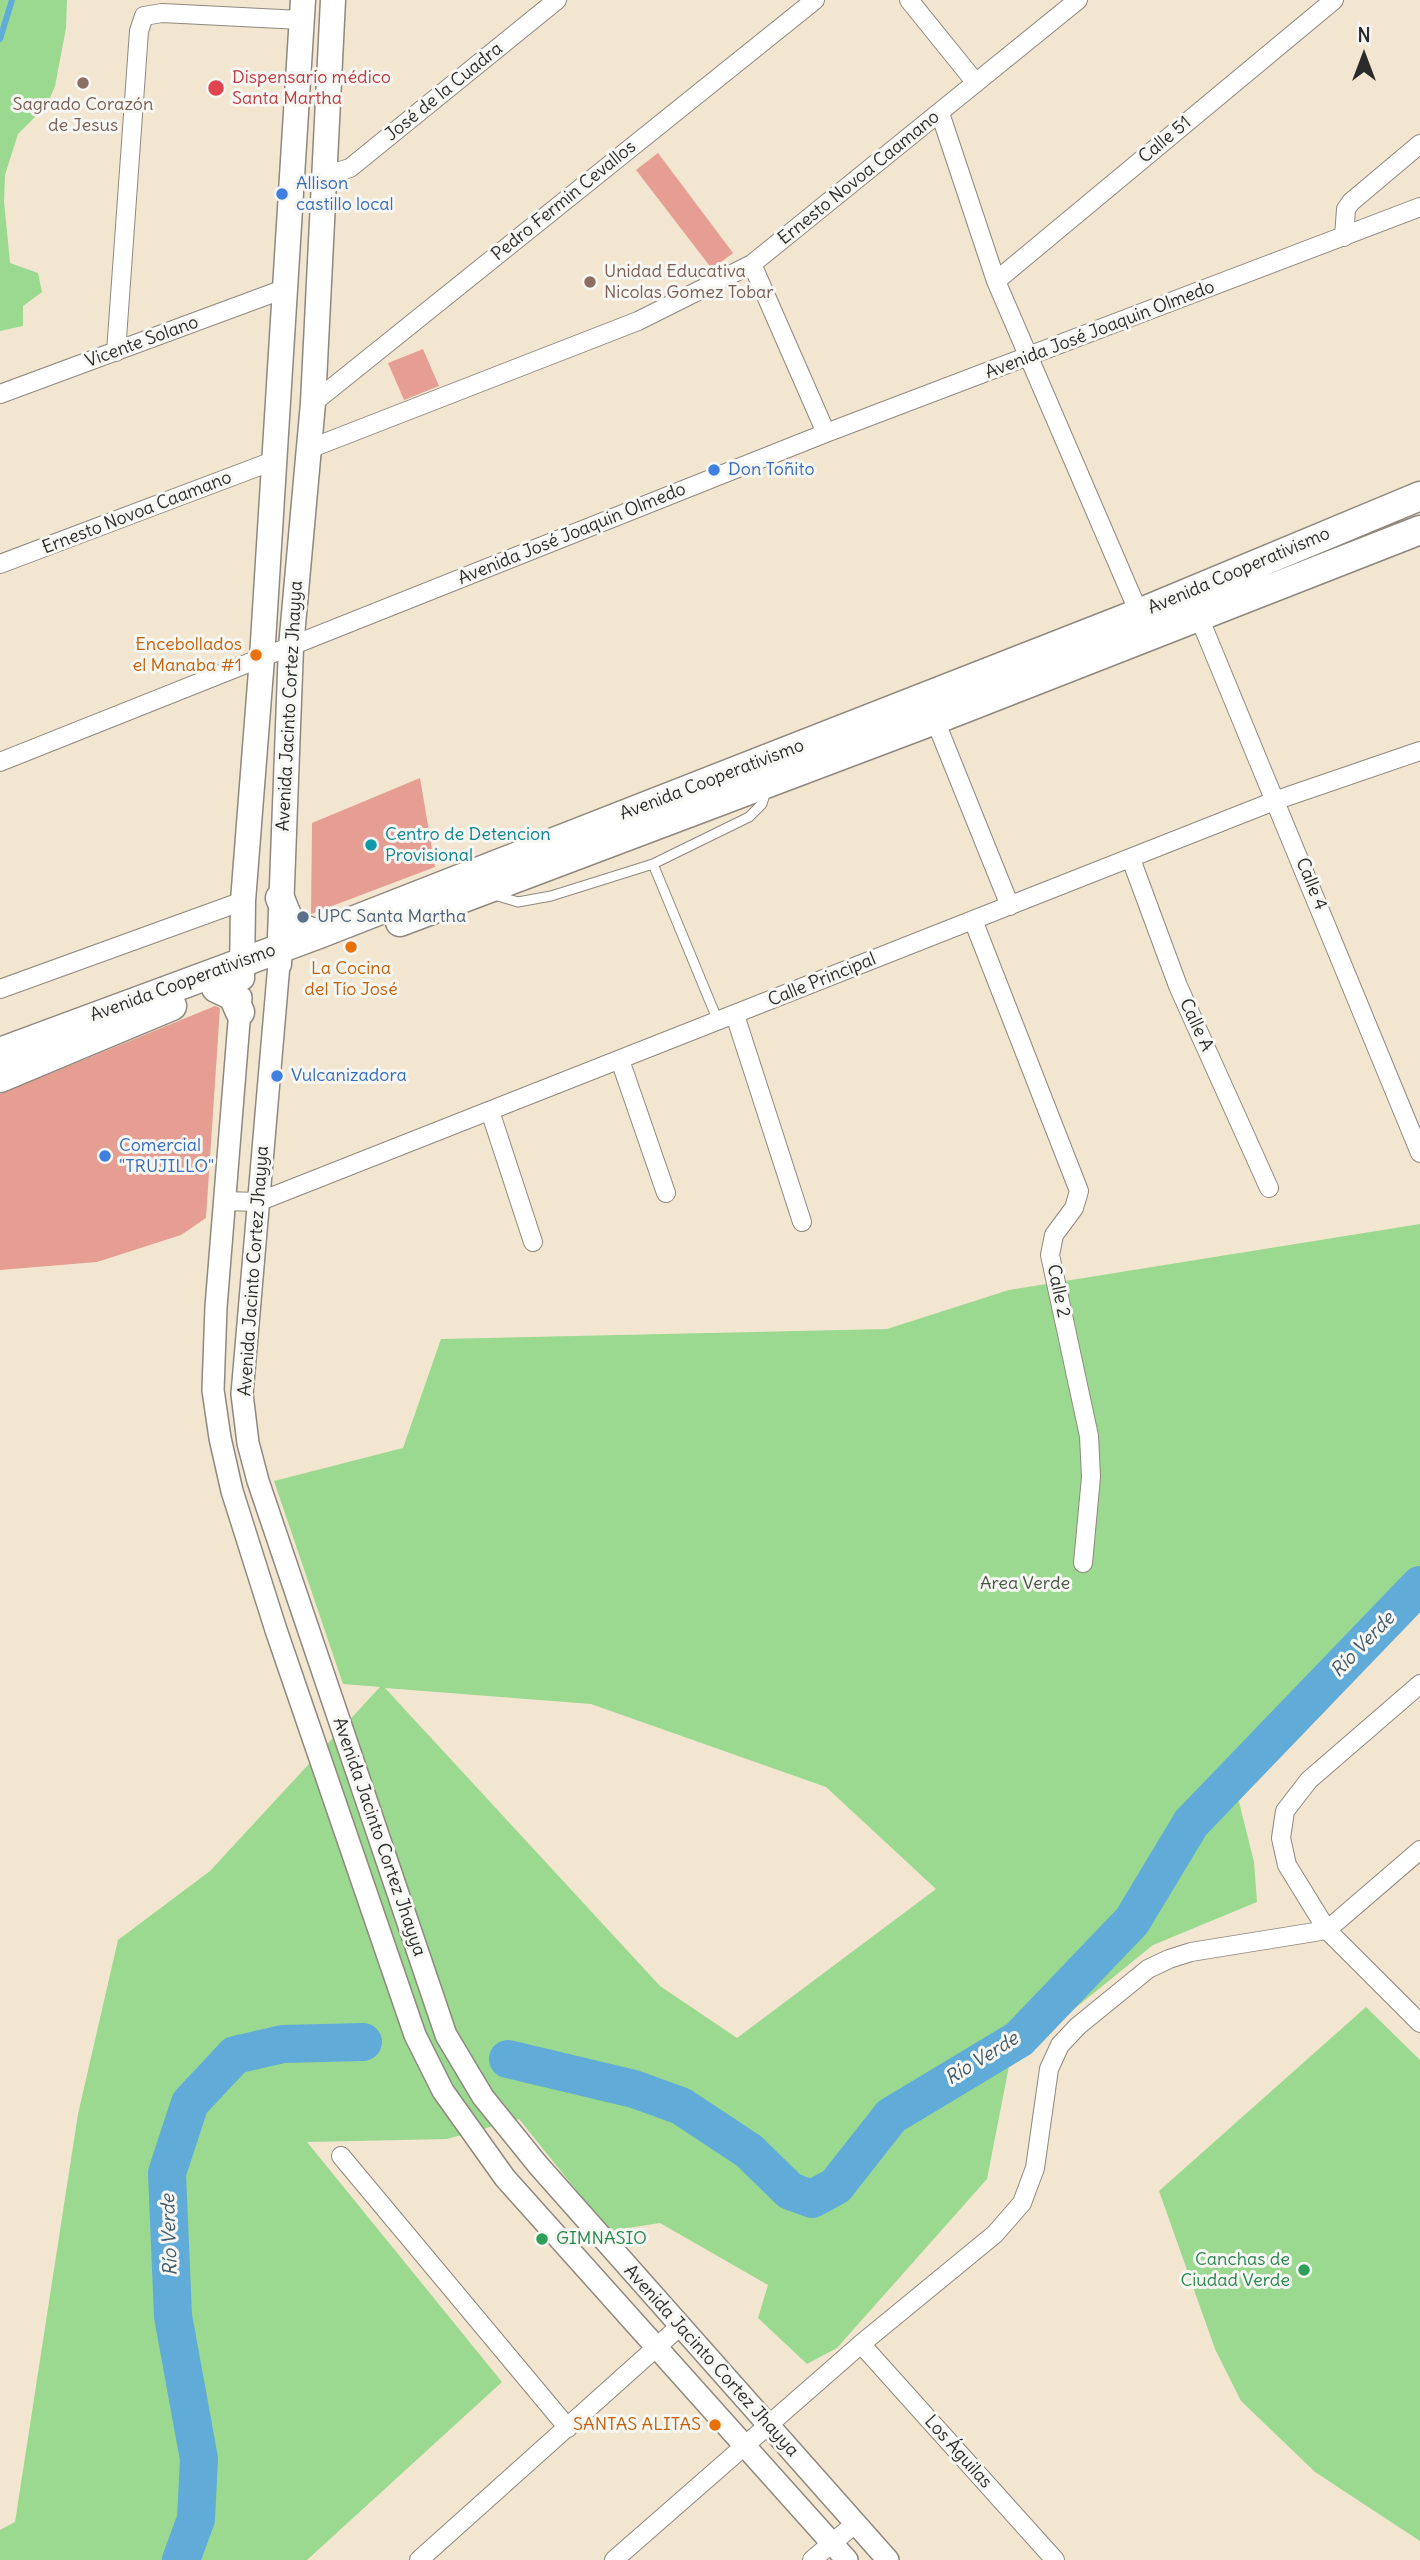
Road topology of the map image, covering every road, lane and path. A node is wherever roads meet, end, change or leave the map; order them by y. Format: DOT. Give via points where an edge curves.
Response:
graph roads {
  1 [pos="333,0"];
  2 [pos="557,0"];
  3 [pos="815,0"];
  4 [pos="909,0"];
  5 [pos="1078,0"];
  6 [pos="1334,0"];
  7 [pos="302,10"];
  8 [pos="976,83"];
  9 [pos="940,113"];
  10 [pos="1420,144"];
  11 [pos="326,175"];
  12 [pos="1420,207"];
  13 [pos="1343,237"];
  14 [pos="752,264"];
  15 [pos="996,281"];
  16 [pos="284,289"];
  17 [pos="116,352"];
  18 [pos="1030,357"];
  19 [pos="0,394"];
  20 [pos="313,403"];
  21 [pos="826,433"];
  22 [pos="309,449"];
  23 [pos="274,461"];
  24 [pos="1420,496"];
  25 [pos="1420,530"];
  26 [pos="0,564"];
  27 [pos="1139,613"];
  28 [pos="1199,617"];
  29 [pos="291,647"];
  30 [pos="262,658"];
  31 [pos="935,720"];
  32 [pos="1420,751"];
  33 [pos="0,762"];
  34 [pos="773,781"];
  35 [pos="1278,800"];
  36 [pos="1131,859"];
  37 [pos="653,864"];
  38 [pos="484,892"];
  39 [pos="280,898"];
  40 [pos="243,901"];
  41 [pos="1010,905"];
  42 [pos="973,920"];
  43 [pos="319,934"];
  44 [pos="280,956"];
  45 [pos="242,969"];
  46 [pos="216,988"];
  47 [pos="0,989"];
  48 [pos="240,1012"];
  49 [pos="727,1018"];
  50 [pos="0,1052"];
  51 [pos="620,1060"];
  52 [pos="0,1078"];
  53 [pos="489,1111"];
  54 [pos="1420,1153"];
  55 [pos="1269,1188"];
  56 [pos="666,1193"];
  57 [pos="224,1201"];
  58 [pos="258,1202"];
  59 [pos="802,1222"];
  60 [pos="533,1242"];
  61 [pos="1083,1563"];
  62 [pos="1420,1684"];
  63 [pos="1420,1850"];
  64 [pos="1327,1930"];
  65 [pos="1420,2023"];
  66 [pos="341,2157"];
  67 [pos="679,2327"];
  68 [pos="860,2344"];
  69 [pos="658,2346"];
  70 [pos="768,2425"];
  71 [pos="568,2428"];
  72 [pos="745,2445"];
  73 [pos="856,2523"];
  74 [pos="832,2543"];
  75 [pos="419,2560"];
  76 [pos="614,2560"];
  77 [pos="812,2560"];
  78 [pos="847,2560"];
  79 [pos="888,2560"];
  80 [pos="1055,2560"];
  1 -- 11 [label="main road, Avenida Jacinto Cortez Jhayya"];
  2 -- 11 [label="street, José de la Cuadra" via="350,168"];
  3 -- 20 [label="street, Pedro Fermin Cevallos"];
  4 -- 8 [label="street"];
  5 -- 8 [label="street, Ernesto Novoa Caamano"];
  6 -- 15 [label="street, Calle 51"];
  7 -- 16 [label="main road, Avenida Jacinto Cortez Jhayya"];
  7 -- 17 [label="street" via="144,16 139,31"];
  8 -- 9 [label="street, Ernesto Novoa Caamano"];
  9 -- 14 [label="street, Ernesto Novoa Caamano"];
  9 -- 15 [label="street"];
  10 -- 13 [label="street" via="1351,202"];
  11 -- 20 [label="main road, Avenida Jacinto Cortez Jhayya"];
  12 -- 13 [label="street, Avenida José Joaquin Olmedo"];
  13 -- 18 [label="street, Avenida José Joaquin Olmedo"];
  14 -- 21 [label="street"];
  14 -- 22 [label="street, Ernesto Novoa Caamano" via="651,316"];
  15 -- 18 [label="street"];
  16 -- 17 [label="street, Vicente Solano"];
  16 -- 23 [label="main road, Avenida Jacinto Cortez Jhayya"];
  17 -- 19 [label="street, Vicente Solano"];
  18 -- 21 [label="street, Avenida José Joaquin Olmedo"];
  18 -- 27 [label="street"];
  20 -- 22 [label="main road, Avenida Jacinto Cortez Jhayya"];
  21 -- 29 [label="street, Avenida José Joaquin Olmedo"];
  22 -- 29 [label="main road, Avenida Jacinto Cortez Jhayya"];
  23 -- 26 [label="street, Ernesto Novoa Caamano"];
  23 -- 30 [label="main road, Avenida Jacinto Cortez Jhayya"];
  24 -- 27 [label="highway, Avenida Cooperativismo"];
  25 -- 28 [label="highway, Avenida Cooperativismo"];
  27 -- 43 [label="highway, Avenida Cooperativismo"];
  28 -- 31 [label="highway, Avenida Cooperativismo"];
  28 -- 35 [label="street, Calle 4"];
  29 -- 30 [label="street, Avenida José Joaquin Olmedo"];
  29 -- 39 [label="main road, Avenida Jacinto Cortez Jhayya"];
  30 -- 33 [label="street, Avenida José Joaquin Olmedo"];
  30 -- 40 [label="main road, Avenida Jacinto Cortez Jhayya"];
  31 -- 34 [label="highway, Avenida Cooperativismo"];
  31 -- 41 [label="street"];
  32 -- 35 [label="street, Calle Principal"];
  34 -- 37 [label="lane" via="750,817"];
  34 -- 38 [label="highway, Avenida Cooperativismo"];
  35 -- 36 [label="street, Calle Principal"];
  35 -- 54 [label="street, Calle 4"];
  36 -- 41 [label="street, Calle Principal"];
  36 -- 55 [label="street, Calle A" via="1178,986"];
  37 -- 38 [label="lane" via="518,902"];
  37 -- 49 [label="lane"];
  38 -- 44 [label="highway, Avenida Cooperativismo"];
  39 -- 43 [label="highway" via="289,920"];
  39 -- 44 [label="main road, Avenida Jacinto Cortez Jhayya"];
  40 -- 45 [label="main road, Avenida Jacinto Cortez Jhayya"];
  40 -- 47 [label="street"];
  41 -- 42 [label="street, Calle Principal"];
  42 -- 49 [label="street, Calle Principal"];
  42 -- 61 [label="street, Calle 2" via="1079,1191 1074,1208 1054,1235 1050,1255 1089,1436 1091,1477"];
  43 -- 44 [label="highway, Avenida Cooperativismo"];
  44 -- 45 [label="highway, Avenida Cooperativismo"];
  44 -- 58 [label="street, Avenida Jacinto Cortez Jhayya"];
  45 -- 46 [label="highway, Avenida Cooperativismo"];
  45 -- 48 [label="street, Avenida Jacinto Cortez Jhayya"];
  45 -- 50 [label="highway, Avenida Cooperativismo"];
  46 -- 48 [label="highway" via="233,996"];
  46 -- 52 [label="highway, Avenida Cooperativismo"];
  48 -- 57 [label="street, Avenida Jacinto Cortez Jhayya"];
  49 -- 51 [label="street, Calle Principal"];
  49 -- 59 [label="street"];
  51 -- 53 [label="street, Calle Principal"];
  51 -- 56 [label="street"];
  53 -- 58 [label="street, Calle Principal"];
  53 -- 60 [label="street"];
  57 -- 58 [label="street, Calle Principal"];
  57 -- 69 [label="street, Avenida Jacinto Cortez Jhayya" via="214,1390 229,1478 276,1630 415,2035 443,2091 505,2178"];
  58 -- 67 [label="street, Avenida Jacinto Cortez Jhayya" via="242,1394 248,1443 446,2035 483,2097"];
  62 -- 64 [label="street" via="1310,1780 1285,1811 1281,1838 1287,1866"];
  63 -- 64 [label="street"];
  64 -- 65 [label="street"];
  64 -- 68 [label="street" via="1169,1959 1148,1969 1078,2026 1049,2068 1035,2168 1023,2203 995,2234"];
  66 -- 71 [label="street"];
  67 -- 69 [label="street"];
  67 -- 70 [label="street, Avenida Jacinto Cortez Jhayya"];
  68 -- 70 [label="street"];
  68 -- 80 [label="street, Los Águilas"];
  69 -- 71 [label="street"];
  69 -- 72 [label="street, Avenida Jacinto Cortez Jhayya"];
  70 -- 72 [label="street"];
  70 -- 73 [label="street, Avenida Jacinto Cortez Jhayya"];
  71 -- 75 [label="street"];
  72 -- 74 [label="street, Avenida Jacinto Cortez Jhayya"];
  72 -- 76 [label="street"];
  73 -- 74 [label="street"];
  73 -- 79 [label="street, Avenida Jacinto Cortez Jhayya"];
  74 -- 77 [label="street"];
  74 -- 78 [label="street, Avenida Jacinto Cortez Jhayya"];
}
